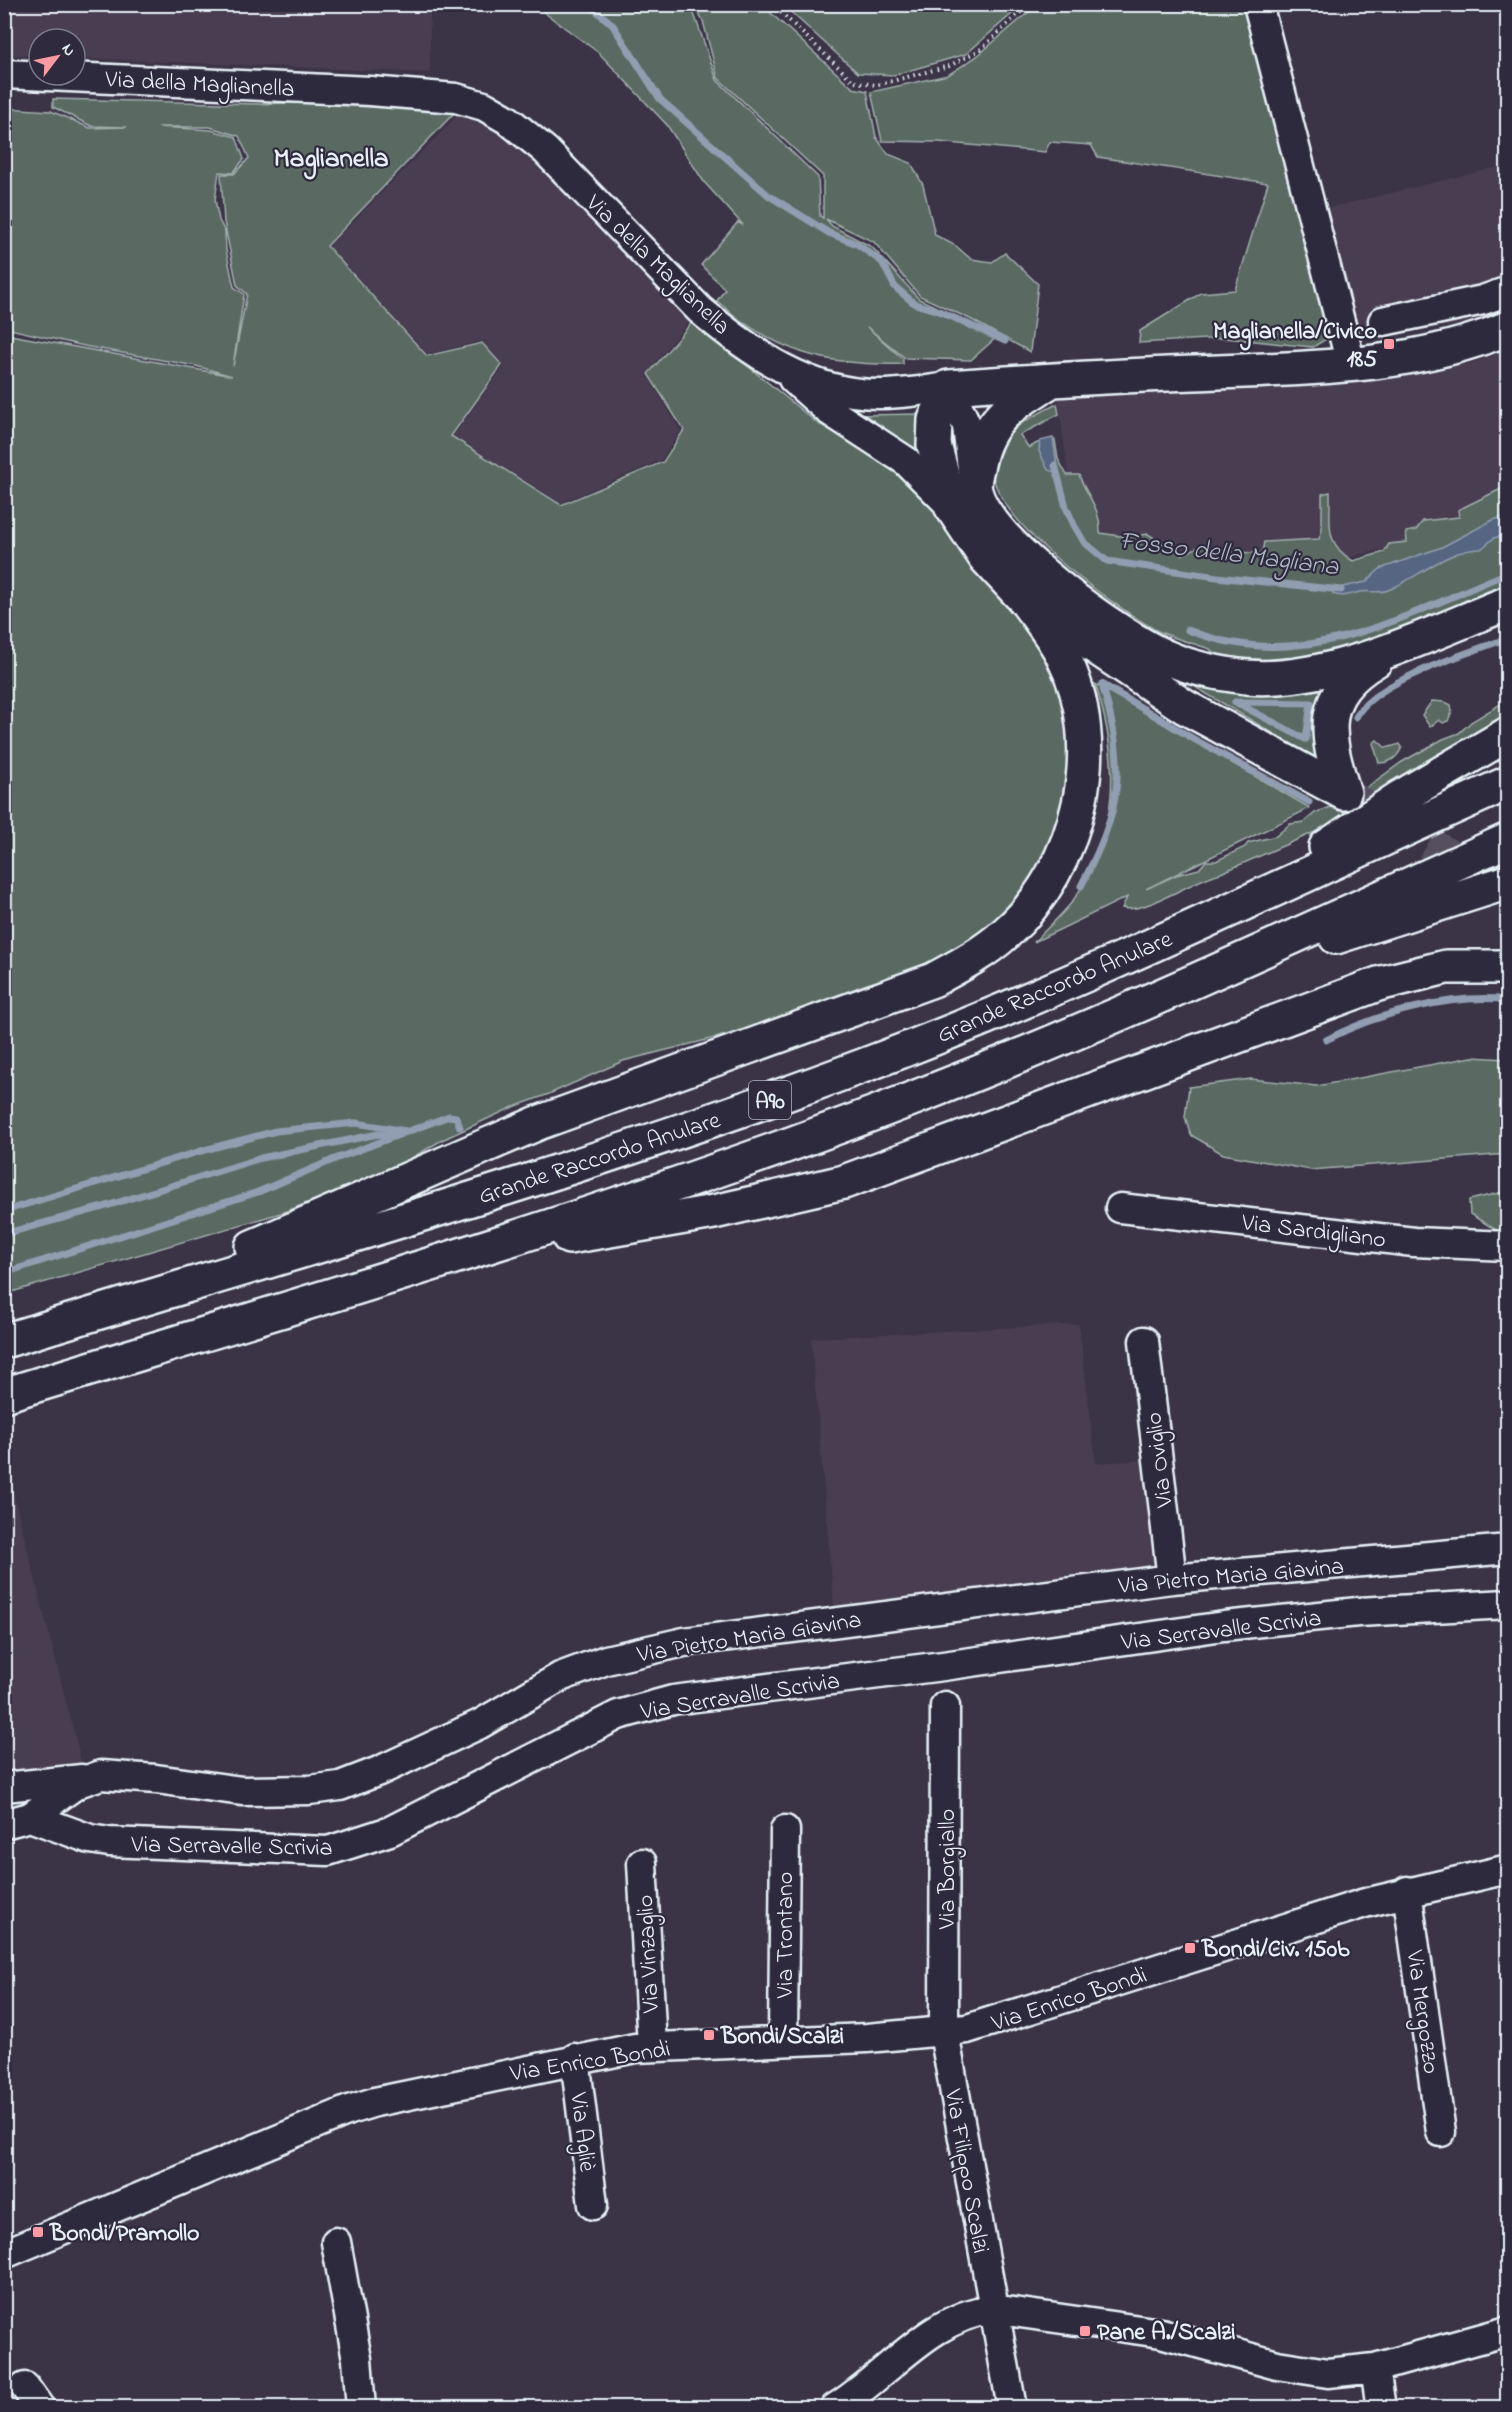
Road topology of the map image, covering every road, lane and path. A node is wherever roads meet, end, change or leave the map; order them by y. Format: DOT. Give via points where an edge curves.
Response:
graph roads {
  1 [pos="772,4"];
  2 [pos="1029,4"];
  3 [pos="1258,4"];
  4 [pos="4,74"];
  5 [pos="1508,291"];
  6 [pos="1383,321"];
  7 [pos="1508,328"];
  8 [pos="1351,364"];
  9 [pos="778,366"];
  10 [pos="1056,378"];
  11 [pos="949,387"];
  12 [pos="963,497"];
  13 [pos="1025,600"];
  14 [pos="1508,603"];
  15 [pos="1398,646"];
  16 [pos="1508,734"];
  17 [pos="1508,783"];
  18 [pos="1508,840"];
  19 [pos="1508,882"];
  20 [pos="1244,902"];
  21 [pos="1508,967"];
  22 [pos="1200,980"];
  23 [pos="1120,1208"];
  24 [pos="1508,1246"];
  25 [pos="472,1252"];
  26 [pos="185,1286"];
  27 [pos="4,1341"];
  28 [pos="1144,1341"];
  29 [pos="4,1395"];
  30 [pos="1508,1549"];
  31 [pos="1172,1579"];
  32 [pos="1508,1604"];
  33 [pos="945,1706"];
  34 [pos="90,1778"];
  35 [pos="5,1786"];
  36 [pos="17,1820"];
  37 [pos="785,1830"];
  38 [pos="642,1863"];
  39 [pos="1508,1869"];
  40 [pos="1407,1891"];
  41 [pos="944,2033"];
  42 [pos="783,2040"];
  43 [pos="652,2046"];
  44 [pos="575,2058"];
  45 [pos="1441,2132"];
  46 [pos="593,2205"];
  47 [pos="336,2242"];
  48 [pos="4,2253"];
  49 [pos="992,2309"];
  50 [pos="1508,2331"];
  51 [pos="1375,2368"];
  52 [pos="361,2408"];
  53 [pos="835,2408"];
  54 [pos="1011,2408"];
  55 [pos="1381,2408"];
  1 -- 2 [label="path" via="854,82 877,85 950,66 980,50"];
  3 -- 8 [label="street"];
  4 -- 9 [label="street, Via della Maglianella" via="397,93 456,98 484,106 545,150 700,310"];
  5 -- 6 [label="street"];
  7 -- 8 [label="main road, Via della Maglianella" via="1415,356"];
  8 -- 10 [label="main road, Via della Maglianella"];
  9 -- 11 [label="street, Via della Maglianella" via="819,384 862,394"];
  9 -- 12 [label="street" via="828,410"];
  10 -- 11 [label="main road, Via della Maglianella"];
  10 -- 12 [label="main road" via="1022,397 1002,415 982,447"];
  11 -- 12 [label="main road" via="935,420 934,445"];
  12 -- 13 [label="main road" via="985,557"];
  12 -- 15 [label="main road" via="989,516 1040,571 1111,625 1169,658 1214,672 1268,678 1313,673"];
  13 -- 15 [label="main road" via="1185,707 1344,793 1330,747 1334,706 1354,673"];
  13 -- 26 [label="main road" via="1049,633 1070,675 1083,730 1084,768 1078,810 1064,852 1031,906 1007,932 977,956 933,980 507,1135 255,1245"];
  14 -- 15 [label="main road"];
  16 -- 20 [label="main road" via="1399,798"];
  17 -- 20 [label="main road, Grande Raccordo Anulare / A90"];
  18 -- 22 [label="main road, Grande Raccordo Anulare / A90"];
  19 -- 22 [label="main road"];
  20 -- 26 [label="main road, Grande Raccordo Anulare / A90" via="931,1040 743,1110 524,1183"];
  21 -- 25 [label="main road" via="1446,967 1378,984 887,1168 812,1191 714,1212"];
  22 -- 25 [label="main road, Grande Raccordo Anulare / A90" via="911,1100 744,1162"];
  23 -- 24 [label="street, Via Sardigliano" via="1414,1242"];
  25 -- 29 [label="main road, Grande Raccordo Anulare / A90"];
  26 -- 27 [label="main road, Grande Raccordo Anulare / A90"];
  28 -- 31 [label="street, Via Oviglio"];
  30 -- 31 [label="street, Via Pietro Maria Giavina"];
  31 -- 34 [label="street, Via Pietro Maria Giavina" via="684,1642 606,1660 560,1677 480,1724 340,1786 242,1791 156,1779 101,1775"];
  32 -- 36 [label="street, Via Serravalle Scrivia" via="1358,1612 1224,1626 673,1700 618,1715 390,1831 328,1851 109,1842"];
  33 -- 41 [label="street, Via Borgiallo"];
  34 -- 35 [label="street"];
  34 -- 36 [label="street, Via Pietro Maria Giavina"];
  37 -- 42 [label="street, Via Trontano"];
  38 -- 43 [label="street, Via Vinzaglio"];
  39 -- 40 [label="street, Via Enrico Bondi"];
  40 -- 41 [label="street, Via Enrico Bondi" via="1003,2019"];
  40 -- 45 [label="street, Via Mergozzo"];
  41 -- 42 [label="street, Via Enrico Bondi"];
  41 -- 49 [label="street, Via Filippo Scalzi"];
  42 -- 43 [label="street, Via Enrico Bondi"];
  43 -- 44 [label="street, Via Enrico Bondi"];
  44 -- 46 [label="street, Via Agliè"];
  44 -- 48 [label="street, Via Enrico Bondi" via="350,2110"];
  47 -- 52 [label="street" via="357,2359"];
  49 -- 51 [label="street" via="1161,2332 1305,2371 1340,2373"];
  49 -- 53 [label="street" via="968,2313 945,2324"];
  49 -- 54 [label="street, Via Filippo Scalzi"];
  50 -- 51 [label="street"];
  51 -- 55 [label="street"];
}
